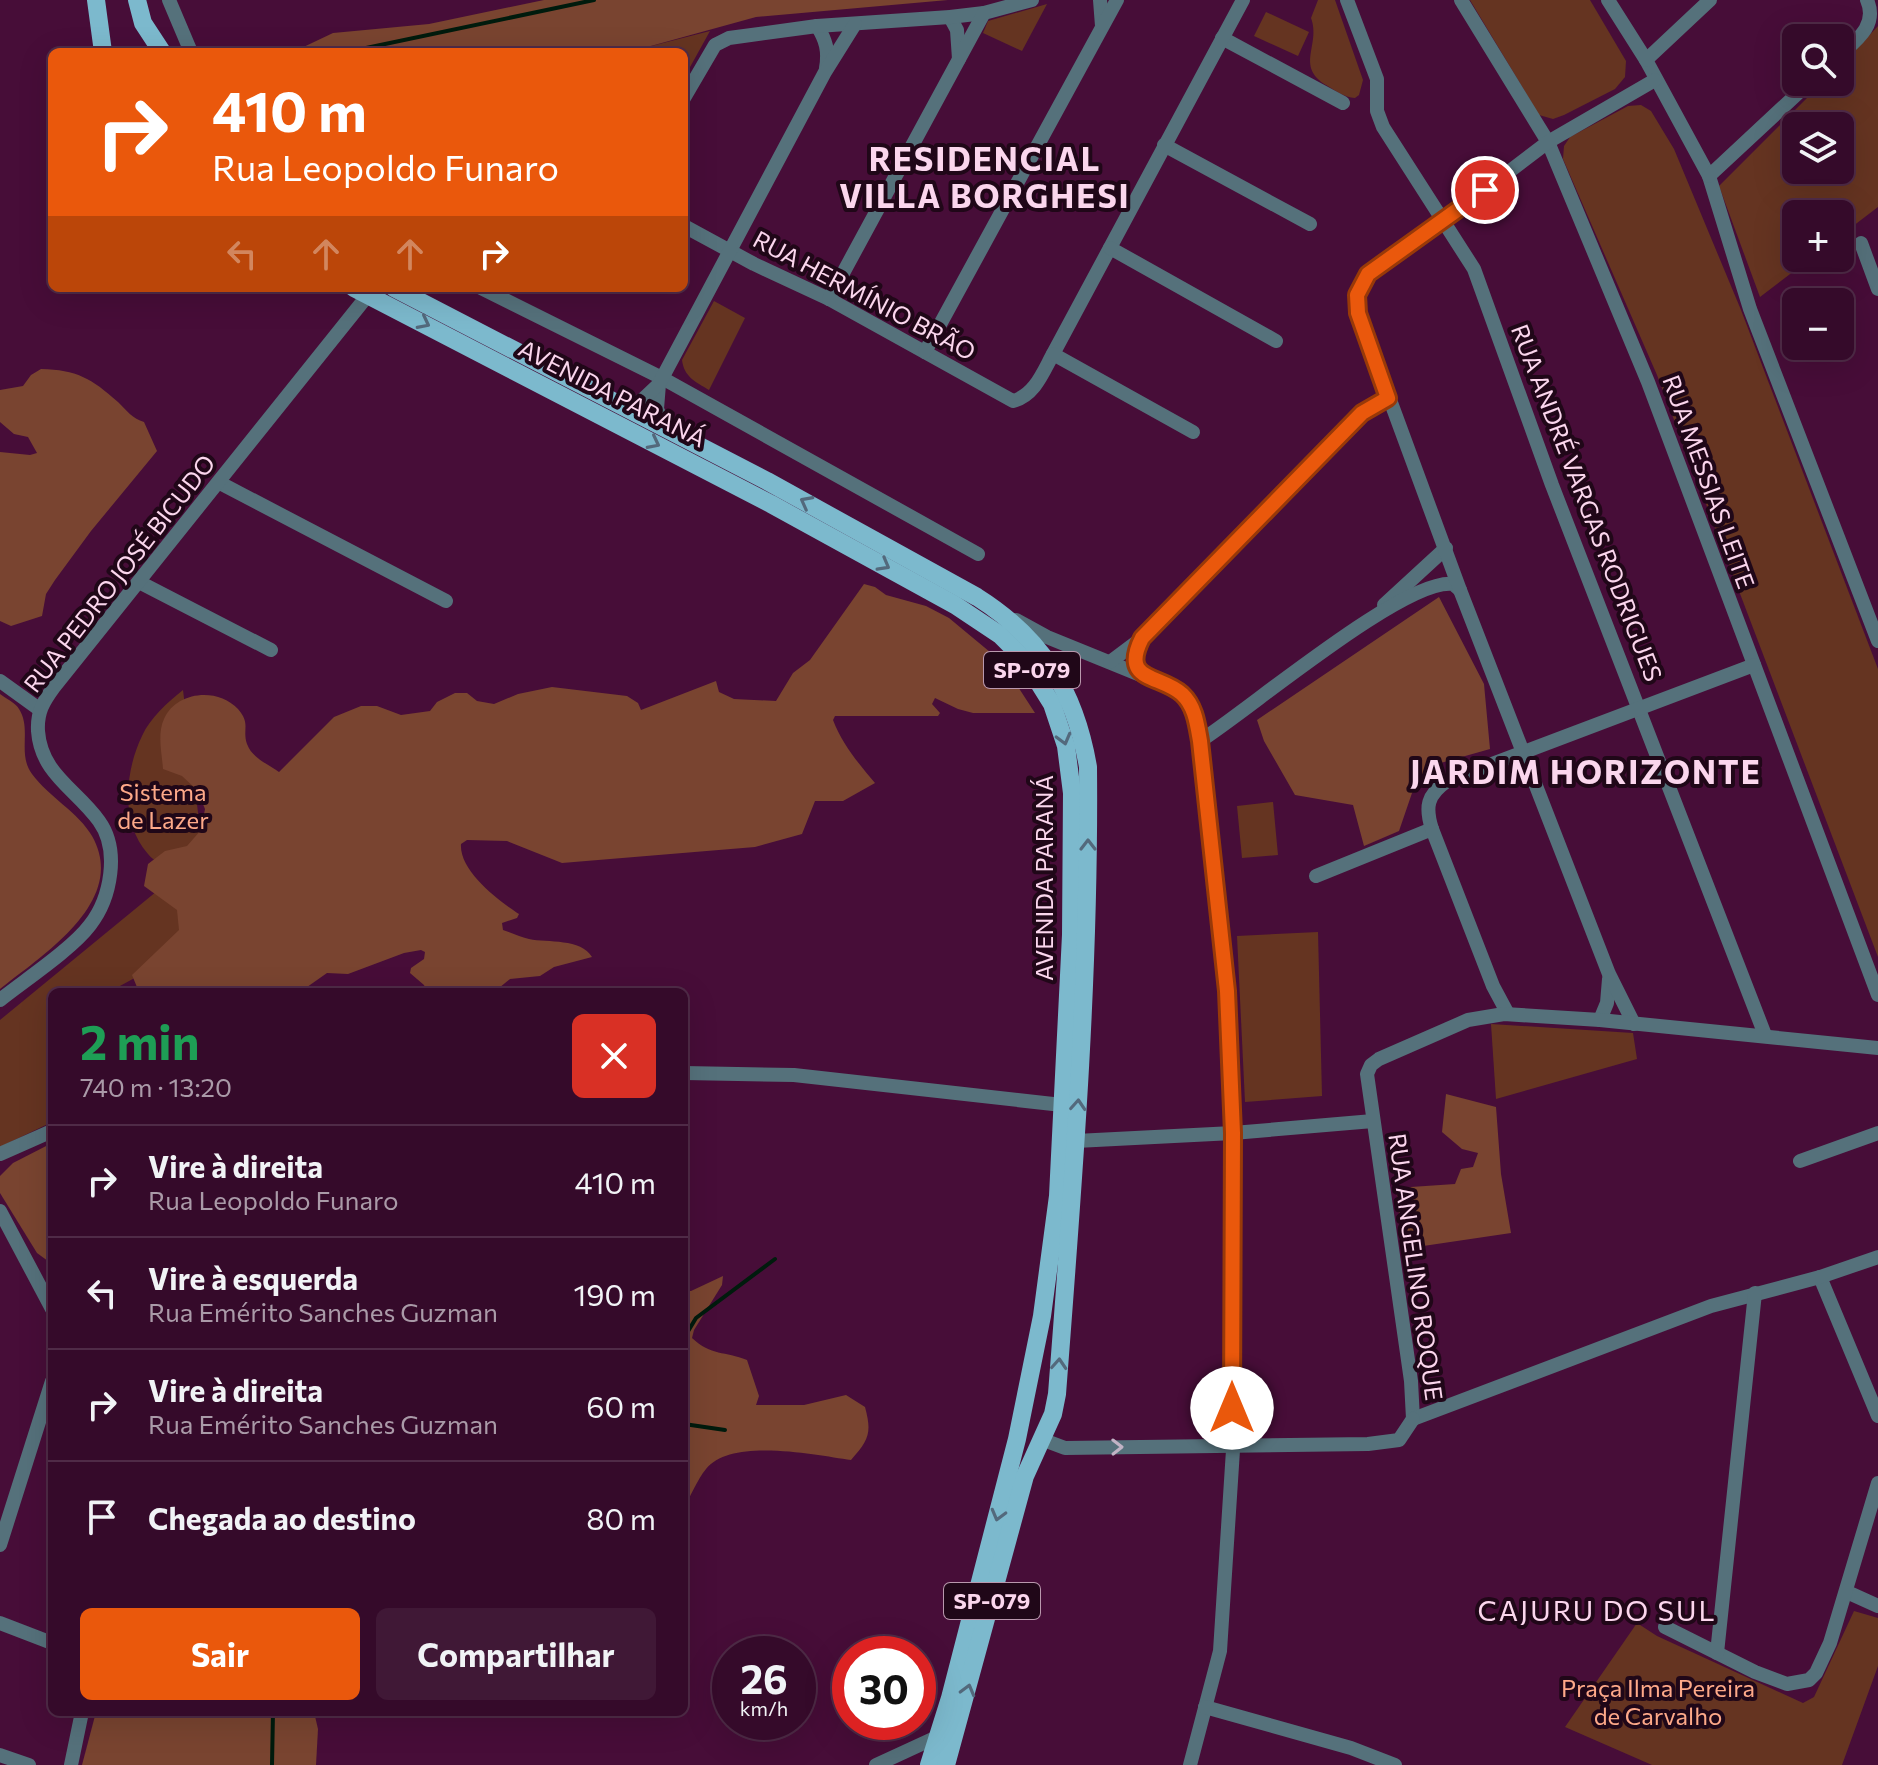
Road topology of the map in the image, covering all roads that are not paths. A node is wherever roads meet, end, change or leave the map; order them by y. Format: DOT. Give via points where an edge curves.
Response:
graph roads {
  1 [pos="169,0"];
  2 [pos="1032,0"];
  3 [pos="1100,0"];
  4 [pos="1117,0"];
  5 [pos="1243,0"];
  6 [pos="1347,0"];
  7 [pos="1461,0"];
  8 [pos="1608,0"];
  9 [pos="1710,0"];
  10 [pos="1867,0"];
  11 [pos="141,1"];
  12 [pos="96,4"];
  13 [pos="984,13"];
  14 [pos="950,17"];
  15 [pos="855,24"];
  16 [pos="817,26"];
  17 [pos="1101,30"];
  18 [pos="1222,38"];
  19 [pos="1854,42"];
  20 [pos="102,48"];
  21 [pos="159,48"];
  22 [pos="189,48"];
  23 [pos="959,60"];
  24 [pos="1646,60"];
  25 [pos="825,72"];
  26 [pos="1655,80"];
  27 [pos="688,91"];
  28 [pos="1795,96"];
  29 [pos="1343,103"];
  30 [pos="1548,142"];
  31 [pos="1164,145"];
  32 [pos="1709,176"];
  33 [pos="1443,222"];
  34 [pos="1310,224"];
  35 [pos="688,228"];
  36 [pos="1861,243"];
  37 [pos="1110,248"];
  38 [pos="729,250"];
  39 [pos="1877,282"];
  40 [pos="361,292"];
  41 [pos="402,292"];
  42 [pos="489,292"];
  43 [pos="829,299"];
  44 [pos="1276,341"];
  45 [pos="925,352"];
  46 [pos="1053,354"];
  47 [pos="660,381"];
  48 [pos="1388,398"];
  49 [pos="619,406"];
  50 [pos="667,430"];
  51 [pos="1193,432"];
  52 [pos="220,483"];
  53 [pos="1446,548"];
  54 [pos="978,554"];
  55 [pos="139,582"];
  56 [pos="1460,590"];
  57 [pos="446,601"];
  58 [pos="1002,612"];
  59 [pos="1874,614"];
  60 [pos="1372,617"];
  61 [pos="1142,638"];
  62 [pos="1878,641"];
  63 [pos="271,650"];
  64 [pos="1110,662"];
  65 [pos="1754,665"];
  66 [pos="1146,676"];
  67 [pos="0,681"];
  68 [pos="1640,708"];
  69 [pos="39,709"];
  70 [pos="1200,741"];
  71 [pos="1523,753"];
  72 [pos="1432,829"];
  73 [pos="1316,876"];
  74 [pos="1609,974"];
  75 [pos="1493,986"];
  76 [pos="1878,995"];
  77 [pos="0,1000"];
  78 [pos="1490,1014"];
  79 [pos="1508,1014"];
  80 [pos="1600,1020"];
  81 [pos="1634,1024"];
  82 [pos="1765,1035"];
  83 [pos="1878,1048"];
  84 [pos="688,1073"];
  85 [pos="1062,1105"];
  86 [pos="1373,1121"];
  87 [pos="48,1133"];
  88 [pos="1233,1133"];
  89 [pos="1878,1133"];
  90 [pos="1076,1141"];
  91 [pos="0,1154"];
  92 [pos="1800,1161"];
  93 [pos="0,1211"];
  94 [pos="6,1231"];
  95 [pos="1878,1257"];
  96 [pos="1820,1277"];
  97 [pos="1755,1293"];
  98 [pos="48,1302"];
  99 [pos="1042,1316"];
  100 [pos="48,1395"];
  101 [pos="1878,1416"];
  102 [pos="1413,1419"];
  103 [pos="1041,1439"];
  104 [pos="1233,1445"];
  105 [pos="1878,1483"];
  106 [pos="0,1545"];
  107 [pos="1847,1592"];
  108 [pos="1878,1606"];
  109 [pos="0,1623"];
  110 [pos="1665,1627"];
  111 [pos="48,1641"];
  112 [pos="1717,1653"];
  113 [pos="1205,1707"];
  114 [pos="81,1716"];
  115 [pos="939,1736"];
  116 [pos="0,1755"];
  117 [pos="29,1765"];
  118 [pos="71,1765"];
  119 [pos="876,1765"];
  120 [pos="929,1765"];
  121 [pos="946,1765"];
  122 [pos="1190,1765"];
  123 [pos="1395,1765"];
  1 -- 22 [label="street"];
  2 -- 13 [label="street"];
  3 -- 17 [label="street"];
  4 -- 17 [label="street"];
  5 -- 18 [label="street"];
  6 -- 33 [label="street, RUA ANDRÉ VARGAS RODRIGUES" via="1377,79 1383,127"];
  7 -- 30 [label="street, RUA MESSIAS LEITE"];
  8 -- 24 [label="street"];
  9 -- 24 [label="street"];
  10 -- 19 [label="street" via="1867,29"];
  11 -- 21 [label="main road" via="143,23"];
  12 -- 20 [label="main road"];
  13 -- 14 [label="street"];
  13 -- 23 [label="street"];
  14 -- 15 [label="street"];
  14 -- 23 [label="street" via="957,30"];
  15 -- 16 [label="street"];
  15 -- 25 [label="street"];
  16 -- 25 [label="street" via="826,40"];
  16 -- 27 [label="street" via="729,38 715,45"];
  17 -- 45 [label="street"];
  18 -- 29 [label="street"];
  18 -- 31 [label="street"];
  23 -- 43 [label="street"];
  24 -- 26 [label="street"];
  25 -- 38 [label="street"];
  26 -- 30 [label="street"];
  26 -- 32 [label="street"];
  28 -- 32 [label="street"];
  30 -- 33 [label="street"];
  30 -- 65 [label="street, RUA MESSIAS LEITE" via="1648,382"];
  31 -- 34 [label="street"];
  31 -- 37 [label="street"];
  32 -- 59 [label="street" via="1750,309 1812,474"];
  33 -- 48 [label="street" via="1368,274 1359,287 1358,313"];
  33 -- 68 [label="street, RUA ANDRÉ VARGAS RODRIGUES" via="1474,269"];
  35 -- 38 [label="street, RUA HERMÍNIO BRÃO"];
  36 -- 39 [label="street"];
  37 -- 44 [label="street"];
  37 -- 46 [label="street"];
  38 -- 43 [label="street, RUA HERMÍNIO BRÃO"];
  38 -- 47 [label="street"];
  40 -- 52 [label="street, RUA PEDRO JOSÉ BICUDO"];
  40 -- 85 [label="main road, AVENIDA PARANÁ / SP-079, one-way" via="905,577 982,622 1024,659 1052,704 1071,778 1071,935"];
  41 -- 49 [label="main road, AVENIDA PARANÁ / SP-079"];
  42 -- 47 [label="street"];
  43 -- 45 [label="street, RUA HERMÍNIO BRÃO"];
  45 -- 46 [label="street, RUA HERMÍNIO BRÃO" via="1013,401 1033,389"];
  46 -- 51 [label="street"];
  47 -- 49 [label="street" via="641,401"];
  47 -- 50 [label="street" via="657,409"];
  47 -- 54 [label="street"];
  48 -- 53 [label="street"];
  48 -- 61 [label="street" via="1362,413"];
  49 -- 50 [label="main road, AVENIDA PARANÁ / SP-079"];
  58 -- 50 [label="main road, AVENIDA PARANÁ / SP-079, one-way"];
  52 -- 55 [label="street, RUA PEDRO JOSÉ BICUDO"];
  52 -- 57 [label="street"];
  53 -- 56 [label="street"];
  53 -- 60 [label="street"];
  55 -- 63 [label="street"];
  55 -- 69 [label="street, RUA PEDRO JOSÉ BICUDO"];
  56 -- 60 [label="street" via="1453,584 1431,585"];
  56 -- 71 [label="street"];
  58 -- 64 [label="street"];
  90 -- 58 [label="main road, AVENIDA PARANÁ / SP-079, one-way" via="1088,767 1077,721 1054,671"];
  59 -- 62 [label="street"];
  60 -- 70 [label="street"];
  61 -- 64 [label="street"];
  61 -- 66 [label="street" via="1135,656"];
  64 -- 66 [label="street"];
  65 -- 68 [label="street"];
  65 -- 76 [label="street, RUA MESSIAS LEITE"];
  66 -- 70 [label="street" via="1183,695 1196,717"];
  67 -- 69 [label="street"];
  68 -- 71 [label="street"];
  68 -- 82 [label="street, RUA ANDRÉ VARGAS RODRIGUES"];
  69 -- 77 [label="street, RUA PEDRO JOSÉ BICUDO" via="44,760 100,821 110,853 109,883 88,928"];
  70 -- 88 [label="street" via="1227,991"];
  71 -- 72 [label="street" via="1438,787 1428,801"];
  71 -- 74 [label="street"];
  72 -- 73 [label="street"];
  72 -- 75 [label="street"];
  74 -- 80 [label="street" via="1610,990"];
  74 -- 81 [label="street"];
  75 -- 78 [label="street"];
  75 -- 79 [label="street"];
  78 -- 79 [label="street"];
  78 -- 86 [label="street, RUA ANGELINO ROQUE" via="1371,1065 1367,1074"];
  79 -- 80 [label="street"];
  80 -- 81 [label="street"];
  81 -- 82 [label="street"];
  82 -- 83 [label="street"];
  84 -- 85 [label="street" via="794,1075"];
  85 -- 99 [label="main road, AVENIDA PARANÁ / SP-079" via="1058,1196"];
  86 -- 88 [label="street"];
  86 -- 102 [label="street, RUA ANGELINO ROQUE"];
  87 -- 91 [label="street"];
  88 -- 90 [label="street"];
  88 -- 104 [label="street"];
  89 -- 92 [label="street"];
  103 -- 90 [label="main road, AVENIDA PARANÁ / SP-079, one-way" via="1057,1394"];
  93 -- 94 [label="street"];
  94 -- 98 [label="street"];
  95 -- 96 [label="street"];
  96 -- 97 [label="street"];
  96 -- 101 [label="street"];
  97 -- 102 [label="street"];
  97 -- 112 [label="street"];
  99 -- 103 [label="main road" via="1043,1352 1032,1419"];
  99 -- 115 [label="main road, AVENIDA PARANÁ / SP-079, one-way" via="1017,1439"];
  100 -- 106 [label="street"];
  102 -- 104 [label="street" via="1399,1440 1389,1442"];
  103 -- 104 [label="street, one-way" via="1065,1448"];
  121 -- 103 [label="main road, AVENIDA PARANÁ / SP-079, one-way" via="1025,1476"];
  104 -- 113 [label="street" via="1220,1651"];
  105 -- 107 [label="street"];
  107 -- 108 [label="street"];
  107 -- 112 [label="street" via="1830,1643 1809,1680 1787,1684"];
  109 -- 111 [label="street"];
  110 -- 112 [label="street"];
  113 -- 122 [label="street"];
  113 -- 123 [label="street"];
  114 -- 118 [label="street"];
  115 -- 119 [label="street"];
  115 -- 120 [label="main road, AVENIDA PARANÁ / SP-079"];
  116 -- 117 [label="street"];
}
